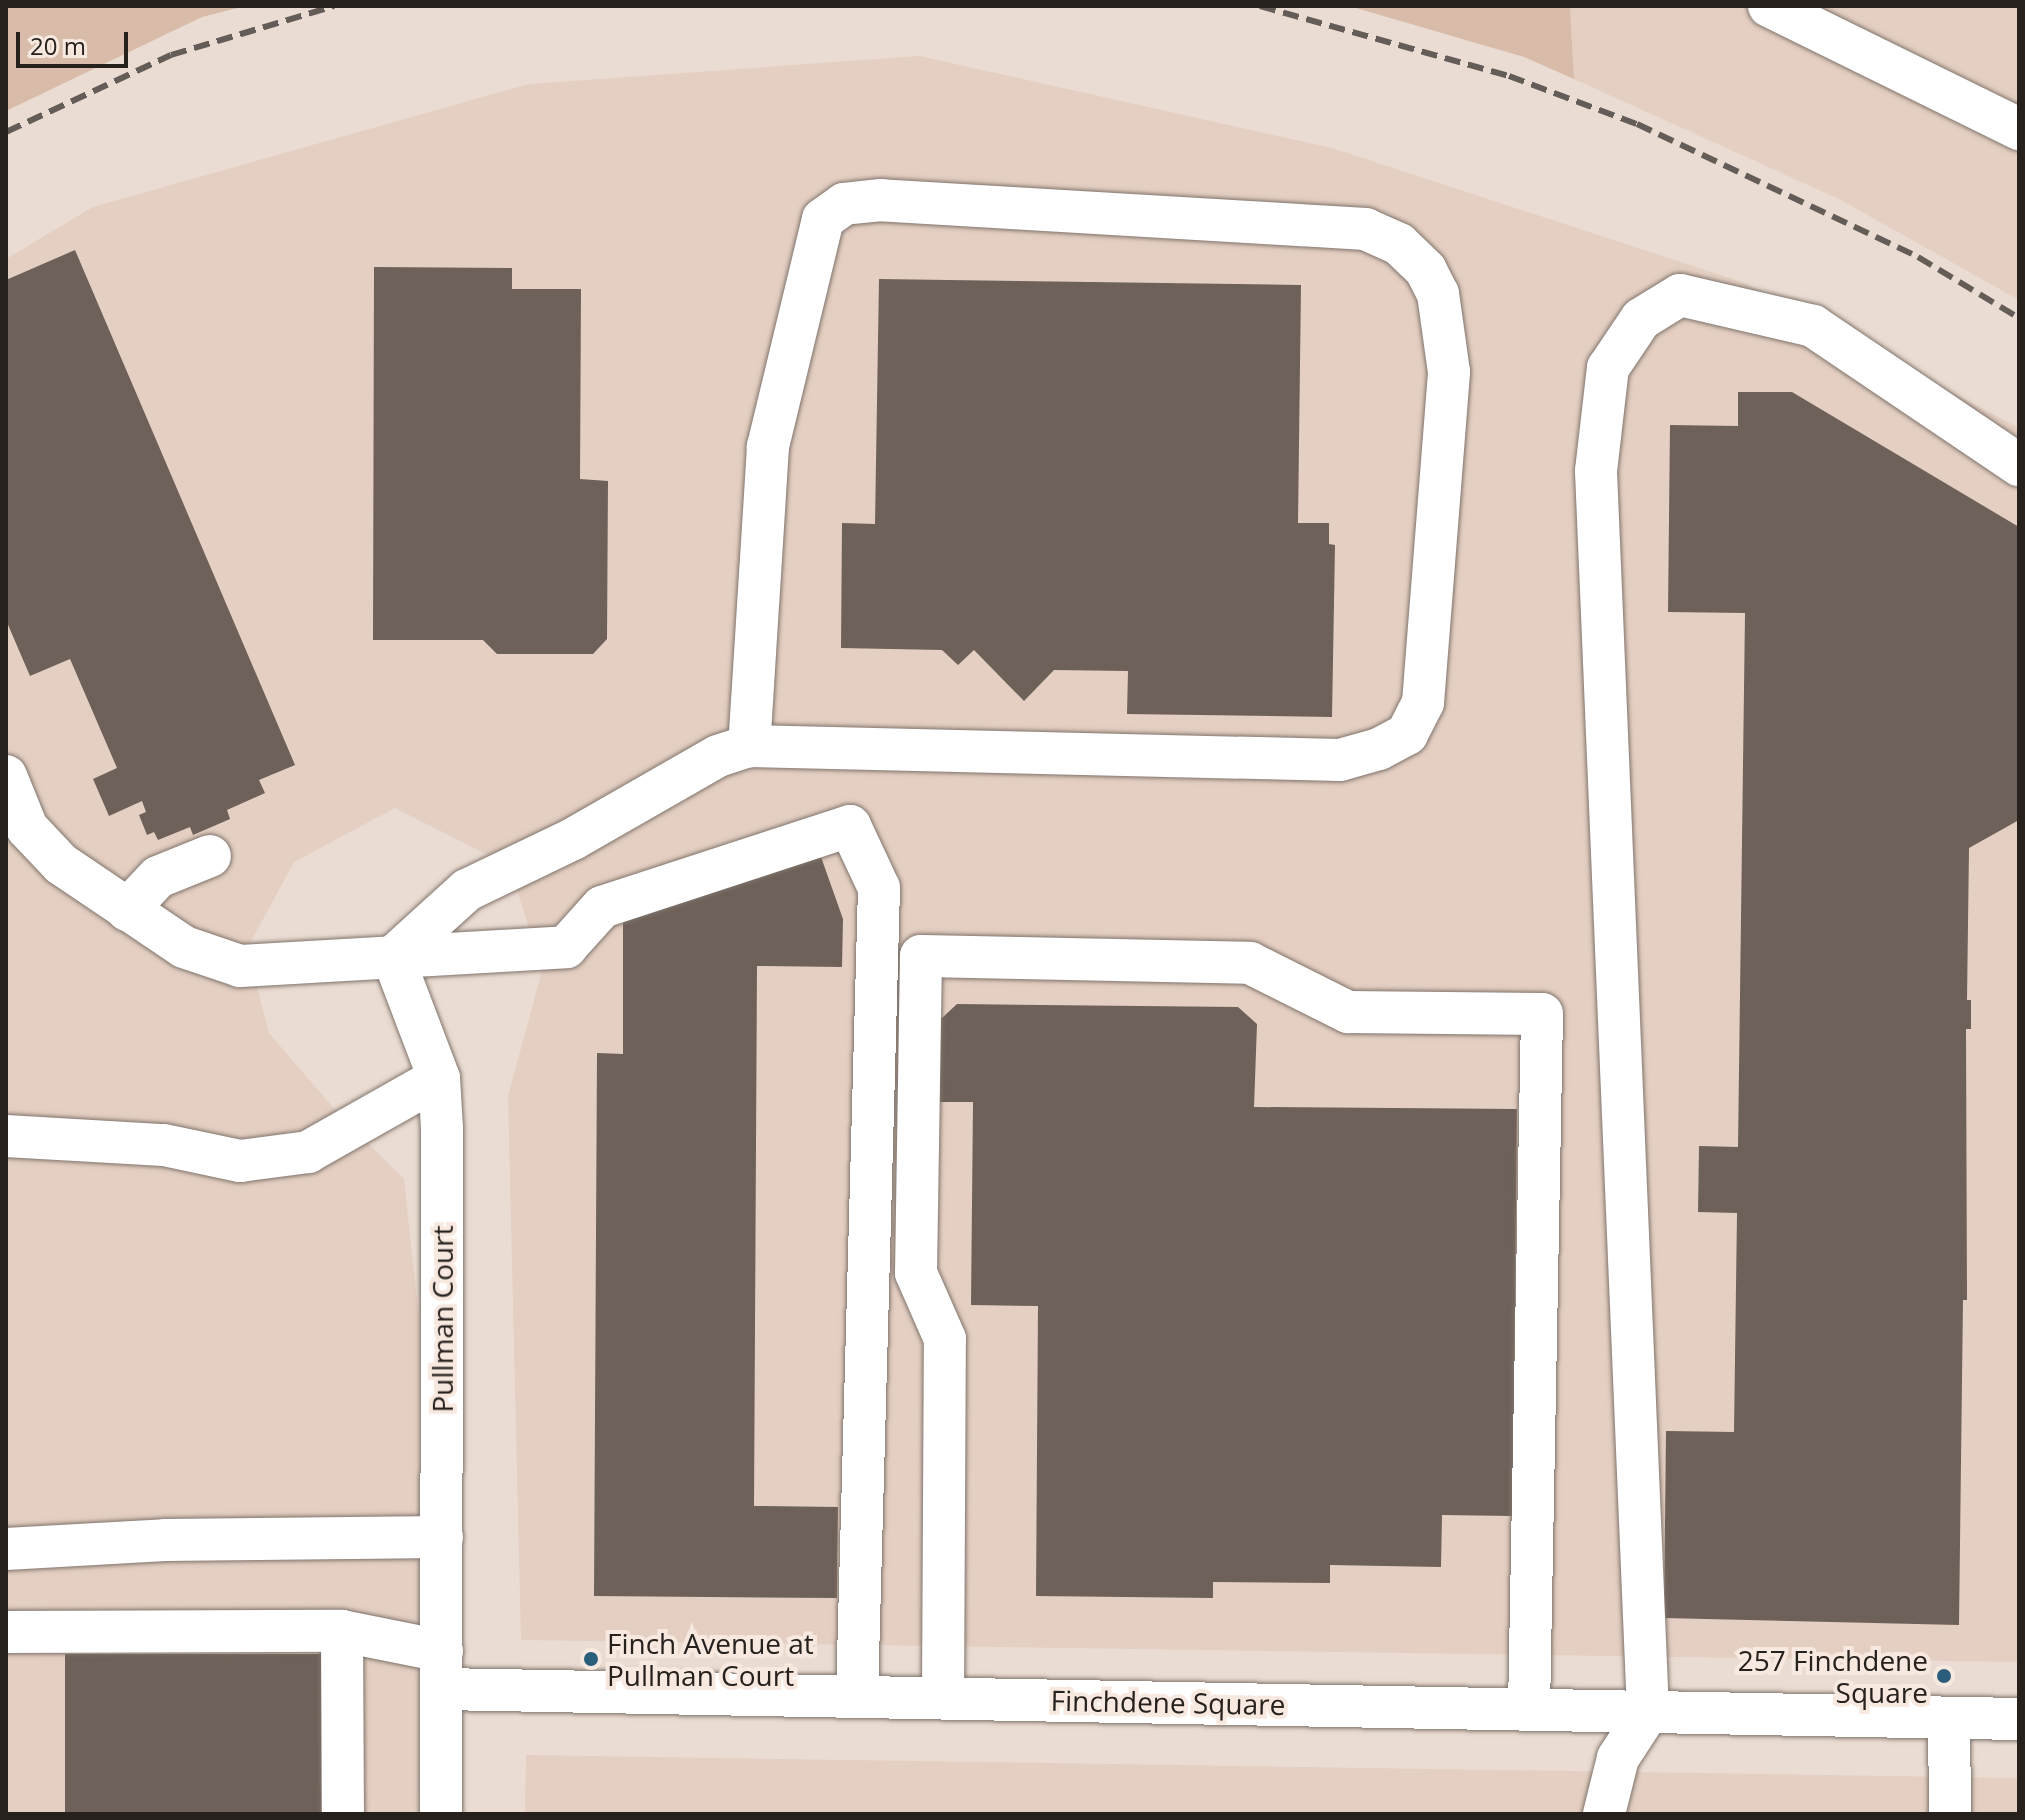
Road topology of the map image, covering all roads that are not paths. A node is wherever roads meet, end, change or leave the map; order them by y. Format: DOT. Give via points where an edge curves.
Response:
graph roads {
  1 [pos="1769,6"];
  2 [pos="2019,129"];
  3 [pos="2019,465"];
  4 [pos="749,746"];
  5 [pos="6,776"];
  6 [pos="210,856"];
  7 [pos="127,910"];
  8 [pos="393,957"];
  9 [pos="439,1078"];
  10 [pos="6,1136"];
  11 [pos="442,1537"];
  12 [pos="6,1549"];
  13 [pos="342,1631"];
  14 [pos="6,1632"];
  15 [pos="442,1670"];
  16 [pos="857,1696"];
  17 [pos="943,1698"];
  18 [pos="1529,1709"];
  19 [pos="1648,1712"];
  20 [pos="1949,1718"];
  21 [pos="2019,1719"];
  22 [pos="343,1814"];
  23 [pos="441,1814"];
  24 [pos="1604,1814"];
  25 [pos="1950,1814"];
  1 -- 2 [label="street"];
  3 -- 19 [label="street" via="1813,326 1680,295 1641,319 1608,368 1596,471"];
  4 -- 4 [label="street" via="1340,760 1407,734 1423,703 1449,372 1438,294 1426,270 1399,244 1366,229 881,200 844,204 823,219 768,447"];
  4 -- 8 [label="street" via="718,756 573,839 467,890"];
  5 -- 7 [label="street" via="27,828 61,864"];
  6 -- 7 [label="street" via="158,877"];
  7 -- 8 [label="street" via="184,947 240,966"];
  8 -- 9 [label="street, Pullman Court"];
  8 -- 16 [label="street" via="566,947 602,907 850,826 879,888"];
  9 -- 10 [label="street" via="308,1152 240,1161 164,1145"];
  9 -- 11 [label="street, Pullman Court"];
  11 -- 12 [label="street" via="165,1540"];
  11 -- 15 [label="street, Pullman Court"];
  13 -- 14 [label="street, Finchdene Square"];
  13 -- 15 [label="street, Finchdene Square"];
  13 -- 22 [label="street"];
  15 -- 16 [label="street, Finchdene Square"];
  15 -- 23 [label="street"];
  16 -- 17 [label="street, Finchdene Square"];
  17 -- 18 [label="street, Finchdene Square"];
  17 -- 18 [label="street" via="945,1339 916,1273 921,956 1250,963 1348,1012 1542,1014"];
  18 -- 19 [label="street, Finchdene Square"];
  19 -- 20 [label="street, Finchdene Square"];
  19 -- 24 [label="street" via="1618,1758"];
  20 -- 21 [label="street, Finchdene Square"];
  20 -- 25 [label="street"];
}
